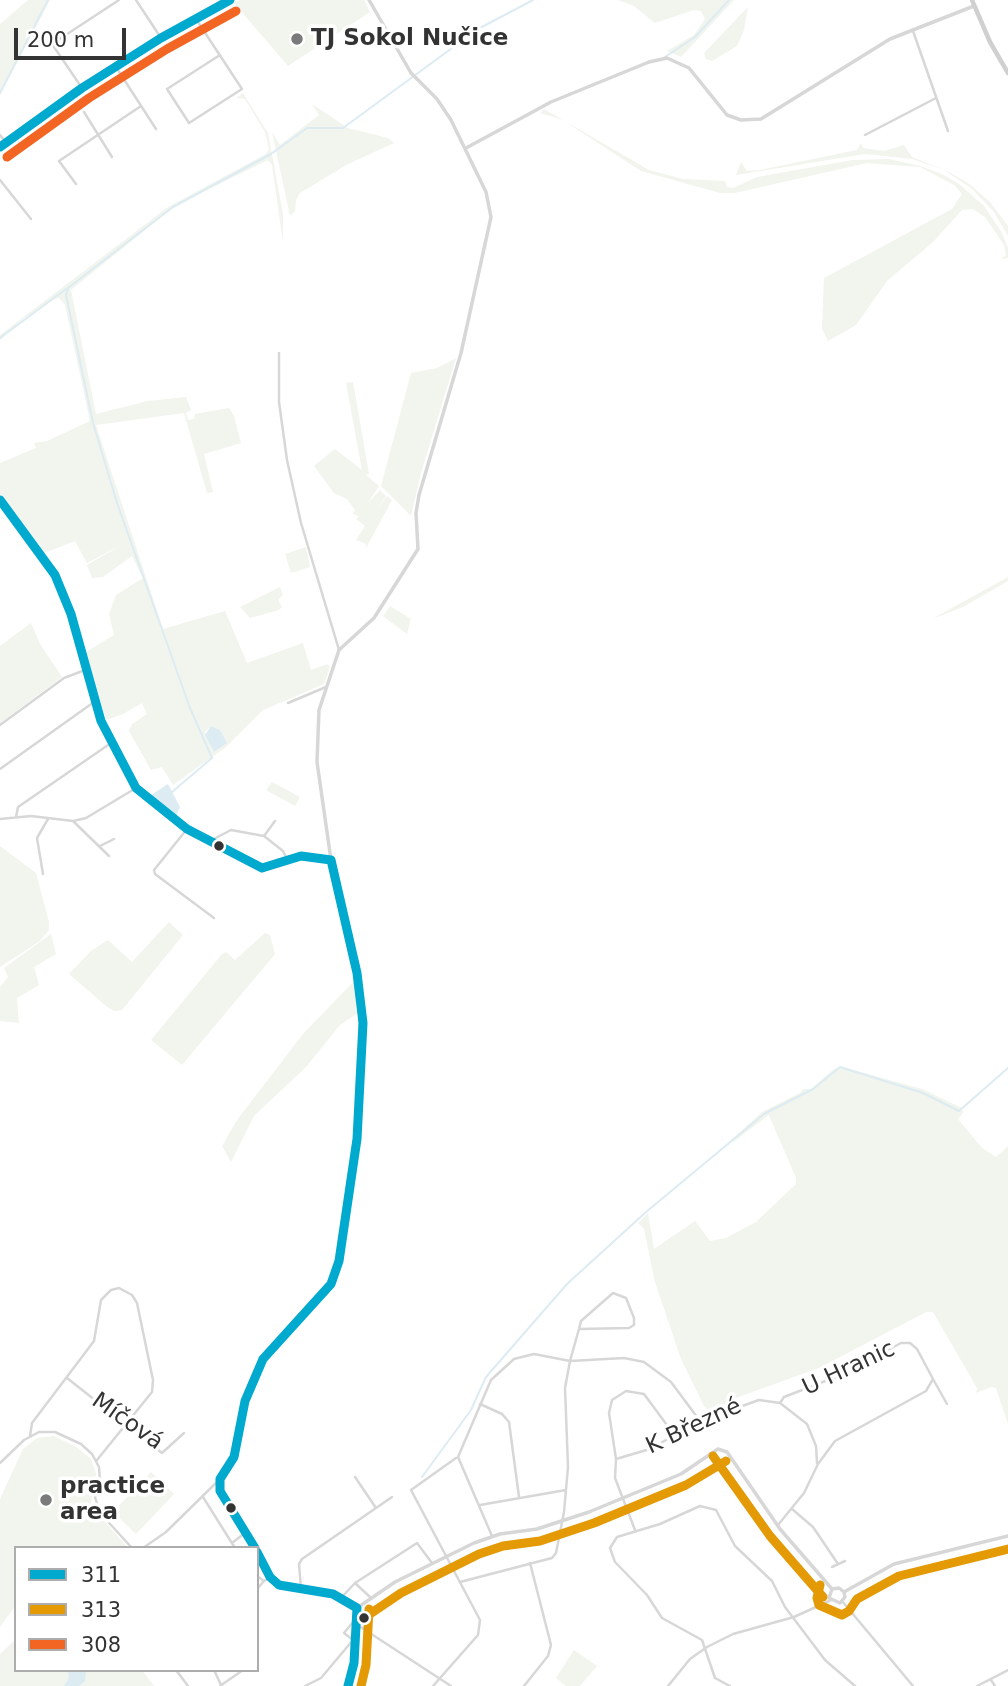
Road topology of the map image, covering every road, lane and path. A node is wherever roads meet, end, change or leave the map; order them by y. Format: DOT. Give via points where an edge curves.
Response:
graph roads {
  1 [pos="119,0"];
  2 [pos="136,0"];
  3 [pos="230,0"];
  4 [pos="369,0"];
  5 [pos="972,0"];
  6 [pos="974,6"];
  7 [pos="196,19"];
  8 [pos="913,31"];
  9 [pos="161,38"];
  10 [pos="220,55"];
  11 [pos="116,67"];
  12 [pos="1008,73"];
  13 [pos="82,88"];
  14 [pos="936,98"];
  15 [pos="141,106"];
  16 [pos="84,112"];
  17 [pos="156,129"];
  18 [pos="948,131"];
  19 [pos="98,134"];
  20 [pos="0,135"];
  21 [pos="865,135"];
  22 [pos="6,142"];
  23 [pos="0,147"];
  24 [pos="466,148"];
  25 [pos="112,157"];
  26 [pos="0,180"];
  27 [pos="76,184"];
  28 [pos="30,219"];
  29 [pos="279,353"];
  30 [pos="0,500"];
  31 [pos="339,650"];
  32 [pos="85,670"];
  33 [pos="326,687"];
  34 [pos="94,702"];
  35 [pos="288,703"];
  36 [pos="0,725"];
  37 [pos="111,743"];
  38 [pos="0,769"];
  39 [pos="136,788"];
  40 [pos="16,817"];
  41 [pos="0,819"];
  42 [pos="48,819"];
  43 [pos="73,821"];
  44 [pos="275,821"];
  45 [pos="187,829"];
  46 [pos="264,836"];
  47 [pos="114,839"];
  48 [pos="208,842"];
  49 [pos="100,846"];
  50 [pos="109,856"];
  51 [pos="287,859"];
  52 [pos="331,860"];
  53 [pos="43,874"];
  54 [pos="214,918"];
  55 [pos="579,1329"];
  56 [pos="570,1361"];
  57 [pos="66,1378"];
  58 [pos="933,1378"];
  59 [pos="780,1403"];
  60 [pos="480,1404"];
  61 [pos="947,1404"];
  62 [pos="700,1421"];
  63 [pos="127,1426"];
  64 [pos="184,1433"];
  65 [pos="30,1436"];
  66 [pos="675,1436"];
  67 [pos="458,1457"];
  68 [pos="616,1459"];
  69 [pos="97,1460"];
  70 [pos="0,1463"];
  71 [pos="818,1464"];
  72 [pos="355,1478"];
  73 [pos="220,1479"];
  74 [pos="566,1490"];
  75 [pos="203,1497"];
  76 [pos="392,1497"];
  77 [pos="519,1497"];
  78 [pos="621,1499"];
  79 [pos="480,1506"];
  80 [pos="376,1508"];
  81 [pos="792,1509"];
  82 [pos="562,1521"];
  83 [pos="778,1525"];
  84 [pos="635,1530"];
  85 [pos="246,1532"];
  86 [pos="492,1536"];
  87 [pos="1008,1536"];
  88 [pos="232,1543"];
  89 [pos="130,1546"];
  90 [pos="146,1546"];
  91 [pos="234,1546"];
  92 [pos="254,1546"];
  93 [pos="259,1555"];
  94 [pos="446,1556"];
  95 [pos="845,1560"];
  96 [pos="432,1563"];
  97 [pos="530,1563"];
  98 [pos="838,1564"];
  99 [pos="832,1567"];
  100 [pos="259,1577"];
  101 [pos="270,1577"];
  102 [pos="264,1581"];
  103 [pos="460,1582"];
  104 [pos="355,1583"];
  105 [pos="259,1586"];
  106 [pos="301,1589"];
  107 [pos="832,1589"];
  108 [pos="844,1592"];
  109 [pos="341,1598"];
  110 [pos="371,1598"];
  111 [pos="831,1600"];
  112 [pos="842,1601"];
  113 [pos="357,1608"];
  114 [pos="794,1617"];
  115 [pos="359,1623"];
  116 [pos="353,1640"];
  117 [pos="706,1647"];
  118 [pos="1008,1670"];
  119 [pos="240,1672"];
  120 [pos="440,1678"];
  121 [pos="991,1680"];
  122 [pos="221,1686"];
  123 [pos="306,1686"];
  124 [pos="348,1686"];
  125 [pos="433,1686"];
  126 [pos="451,1686"];
  127 [pos="524,1686"];
  128 [pos="668,1686"];
  129 [pos="730,1686"];
  130 [pos="855,1686"];
  131 [pos="913,1686"];
  132 [pos="977,1686"];
  133 [pos="995,1686"];
  1 -- 13 [label="street" via="52,44"];
  2 -- 9 [label="street"];
  3 -- 7 [label="street"];
  4 -- 24 [label="street" via="413,75 441,104"];
  5 -- 6 [label="main road"];
  6 -- 8 [label="street"];
  6 -- 12 [label="main road"];
  7 -- 9 [label="street"];
  7 -- 10 [label="street"];
  8 -- 14 [label="street"];
  8 -- 24 [label="street" via="875,46 768,116 741,120 720,109 690,68 673,59 657,59 551,102"];
  9 -- 11 [label="street"];
  10 -- 10 [label="street" via="167,89 188,123 242,89"];
  11 -- 13 [label="street"];
  11 -- 15 [label="street"];
  13 -- 22 [label="street"];
  14 -- 18 [label="street"];
  14 -- 21 [label="street"];
  15 -- 17 [label="street"];
  15 -- 19 [label="street"];
  16 -- 19 [label="street"];
  19 -- 25 [label="street"];
  19 -- 27 [label="street" via="59,161"];
  20 -- 22 [label="street"];
  22 -- 23 [label="street"];
  24 -- 31 [label="street" via="489,200 490,226 461,353 419,495 418,549 374,618"];
  26 -- 28 [label="street"];
  29 -- 31 [label="street" via="287,460"];
  30 -- 32 [label="street" via="55,575 71,614"];
  31 -- 33 [label="street"];
  32 -- 34 [label="street"];
  32 -- 36 [label="street" via="64,678"];
  33 -- 35 [label="street"];
  33 -- 52 [label="street" via="316,745"];
  34 -- 37 [label="street"];
  34 -- 38 [label="street"];
  37 -- 39 [label="street"];
  37 -- 40 [label="street" via="18,807"];
  39 -- 43 [label="street"];
  39 -- 45 [label="street"];
  40 -- 41 [label="street"];
  40 -- 42 [label="street"];
  42 -- 43 [label="street"];
  42 -- 53 [label="street" via="37,838"];
  43 -- 49 [label="street"];
  44 -- 46 [label="street"];
  45 -- 48 [label="street"];
  45 -- 54 [label="street" via="155,874"];
  46 -- 48 [label="street" via="231,830"];
  46 -- 51 [label="street"];
  47 -- 49 [label="street"];
  48 -- 51 [label="street" via="262,868"];
  49 -- 50 [label="street"];
  51 -- 52 [label="street" via="311,855"];
  52 -- 73 [label="street" via="361,994 361,1084 353,1171 335,1279 267,1353 252,1383 233,1457"];
  55 -- 55 [label="street" via="584,1316 613,1293 626,1298 634,1325"];
  55 -- 56 [label="street"];
  56 -- 60 [label="street" via="541,1354 514,1360 494,1376"];
  56 -- 62 [label="street" via="644,1362 670,1381"];
  56 -- 74 [label="street" via="563,1404"];
  57 -- 63 [label="street, Míčová"];
  57 -- 63 [label="street" via="96,1336 103,1296 119,1288 132,1295 153,1386 150,1398"];
  57 -- 65 [label="street" via="33,1423"];
  58 -- 59 [label="street, U Hranic" via="917,1349 901,1343"];
  58 -- 61 [label="street, U Hranic"];
  58 -- 71 [label="street" via="926,1391 841,1436"];
  59 -- 62 [label="street, K Březné" via="750,1401"];
  59 -- 71 [label="street" via="807,1424"];
  60 -- 67 [label="street"];
  60 -- 77 [label="street" via="509,1422"];
  62 -- 66 [label="street, K Březné"];
  63 -- 64 [label="street, Míčová" via="162,1453"];
  63 -- 69 [label="street"];
  65 -- 69 [label="street" via="47,1431 64,1435"];
  65 -- 70 [label="street"];
  66 -- 68 [label="street, K Březné"];
  66 -- 68 [label="street" via="648,1397 626,1391 616,1396 609,1408"];
  67 -- 79 [label="street"];
  67 -- 94 [label="street" via="411,1490"];
  68 -- 78 [label="street" via="614,1472"];
  69 -- 89 [label="street" via="96,1504"];
  71 -- 81 [label="street"];
  72 -- 80 [label="street"];
  73 -- 75 [label="street"];
  73 -- 85 [label="street" via="220,1491"];
  74 -- 77 [label="street"];
  74 -- 82 [label="street"];
  75 -- 88 [label="street"];
  75 -- 90 [label="street"];
  76 -- 80 [label="street"];
  77 -- 79 [label="street"];
  78 -- 82 [label="street"];
  78 -- 83 [label="street" via="681,1474 723,1449"];
  78 -- 84 [label="street"];
  79 -- 86 [label="street"];
  80 -- 106 [label="street" via="302,1559"];
  81 -- 83 [label="street"];
  81 -- 98 [label="street" via="813,1527"];
  82 -- 86 [label="street" via="537,1530"];
  82 -- 97 [label="street" via="554,1556"];
  83 -- 107 [label="street"];
  84 -- 114 [label="street" via="710,1506 720,1514 735,1546 772,1581"];
  84 -- 117 [label="street" via="612,1542 611,1557 648,1595 662,1618 698,1637"];
  85 -- 88 [label="street"];
  85 -- 92 [label="street"];
  86 -- 94 [label="street"];
  87 -- 108 [label="street" via="901,1561"];
  88 -- 91 [label="street"];
  93 -- 101 [label="street"];
  94 -- 96 [label="street"];
  94 -- 103 [label="street"];
  95 -- 98 [label="street"];
  96 -- 104 [label="street" via="417,1543"];
  96 -- 110 [label="street"];
  97 -- 103 [label="street"];
  97 -- 127 [label="street" via="551,1645 548,1657"];
  98 -- 99 [label="street"];
  100 -- 102 [label="street"];
  101 -- 102 [label="street"];
  101 -- 106 [label="street" via="283,1587"];
  102 -- 105 [label="street"];
  103 -- 120 [label="street" via="480,1627"];
  104 -- 109 [label="street"];
  104 -- 110 [label="street"];
  106 -- 109 [label="street"];
  107 -- 108 [label="street"];
  107 -- 111 [label="street"];
  108 -- 112 [label="street"];
  109 -- 113 [label="street"];
  110 -- 113 [label="street"];
  111 -- 112 [label="street"];
  111 -- 114 [label="street"];
  112 -- 131 [label="street"];
  113 -- 115 [label="street"];
  114 -- 117 [label="street" via="754,1626"];
  114 -- 130 [label="street" via="825,1660"];
  115 -- 116 [label="street"];
  115 -- 116 [label="street" via="350,1624 344,1633"];
  115 -- 120 [label="street"];
  116 -- 123 [label="street" via="321,1678"];
  116 -- 124 [label="street"];
  117 -- 128 [label="street"];
  117 -- 129 [label="street" via="715,1678"];
  118 -- 121 [label="street"];
  119 -- 122 [label="street"];
  120 -- 125 [label="street"];
  120 -- 126 [label="street"];
  121 -- 132 [label="street"];
  121 -- 133 [label="street"];
}
